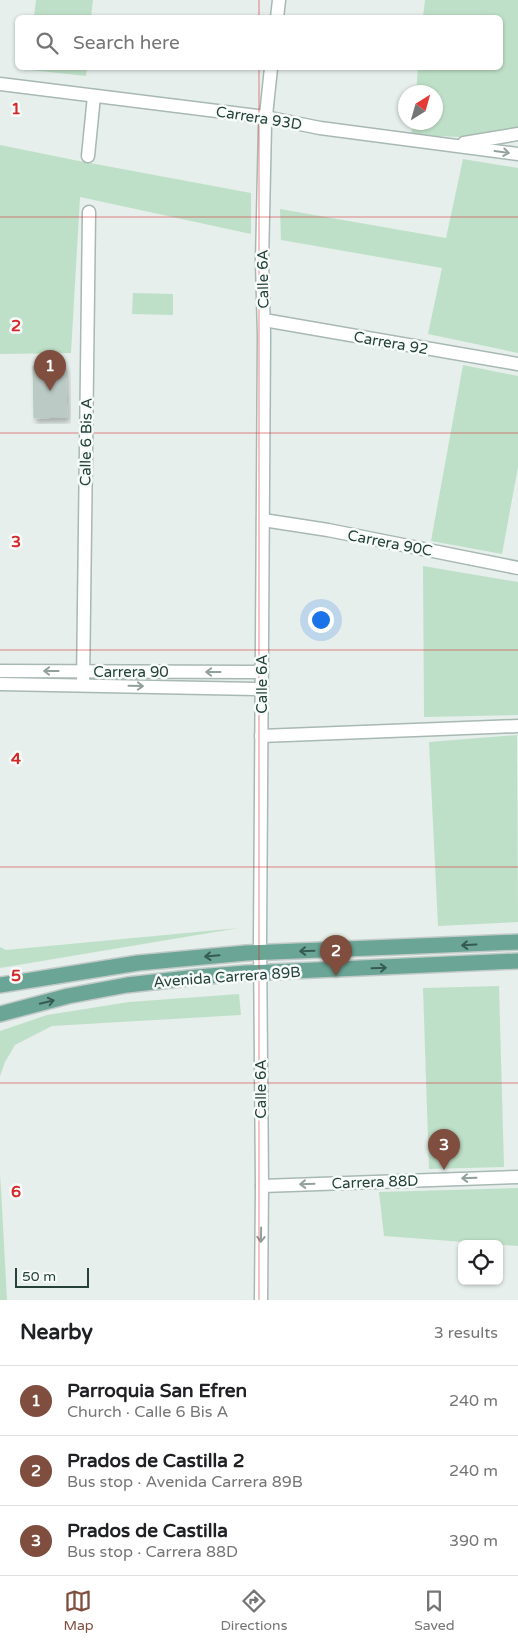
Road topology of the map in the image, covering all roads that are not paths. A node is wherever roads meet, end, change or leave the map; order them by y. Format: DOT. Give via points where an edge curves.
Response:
graph roads {
  1 [pos="279,0"];
  2 [pos="277,15"];
  3 [pos="271,70"];
  4 [pos="0,84"];
  5 [pos="94,96"];
  6 [pos="265,117"];
  7 [pos="518,134"];
  8 [pos="451,145"];
  9 [pos="518,154"];
  10 [pos="88,156"];
  11 [pos="89,212"];
  12 [pos="264,320"];
  13 [pos="518,364"];
  14 [pos="263,520"];
  15 [pos="518,568"];
  16 [pos="0,671"];
  17 [pos="83,672"];
  18 [pos="262,672"];
  19 [pos="0,684"];
  20 [pos="83,685"];
  21 [pos="262,689"];
  22 [pos="518,726"];
  23 [pos="261,736"];
  24 [pos="518,942"];
  25 [pos="260,953"];
  26 [pos="518,961"];
  27 [pos="260,973"];
  28 [pos="0,985"];
  29 [pos="0,1014"];
  30 [pos="518,1177"];
  31 [pos="262,1186"];
  32 [pos="261,1300"];
  1 -- 2 [label="street"];
  3 -- 6 [label="street, Calle 6A"];
  4 -- 5 [label="street, Carrera 93D"];
  5 -- 6 [label="street, Carrera 93D"];
  5 -- 10 [label="street"];
  6 -- 8 [label="street, Carrera 93D" via="320,128"];
  6 -- 12 [label="street, Calle 6A"];
  7 -- 8 [label="street"];
  8 -- 9 [label="street, Carrera 93D, one-way"];
  11 -- 17 [label="street, Calle 6 Bis A"];
  12 -- 13 [label="street, Carrera 92"];
  12 -- 14 [label="street, Calle 6A"];
  14 -- 15 [label="street, Carrera 90C"];
  14 -- 18 [label="street, Calle 6A"];
  17 -- 16 [label="street, Carrera 90, one-way"];
  18 -- 17 [label="street, Carrera 90, one-way"];
  17 -- 20 [label="street, Calle 6 Bis A"];
  18 -- 21 [label="street, Calle 6A"];
  19 -- 20 [label="street, Carrera 90"];
  20 -- 21 [label="street, Carrera 90, one-way"];
  21 -- 23 [label="street, Calle 6A"];
  22 -- 23 [label="street"];
  23 -- 25 [label="street, Calle 6A"];
  24 -- 25 [label="main road, Avenida Carrera 89B, one-way"];
  25 -- 27 [label="street, Calle 6A"];
  25 -- 28 [label="main road, Avenida Carrera 89B, one-way" via="138,963"];
  27 -- 26 [label="main road, Avenida Carrera 89B, one-way"];
  29 -- 27 [label="main road, Avenida Carrera 89B, one-way" via="127,985"];
  27 -- 31 [label="street, Calle 6A"];
  30 -- 31 [label="street, Carrera 88D, one-way"];
  31 -- 32 [label="street, Calle 6A, one-way"];
}
